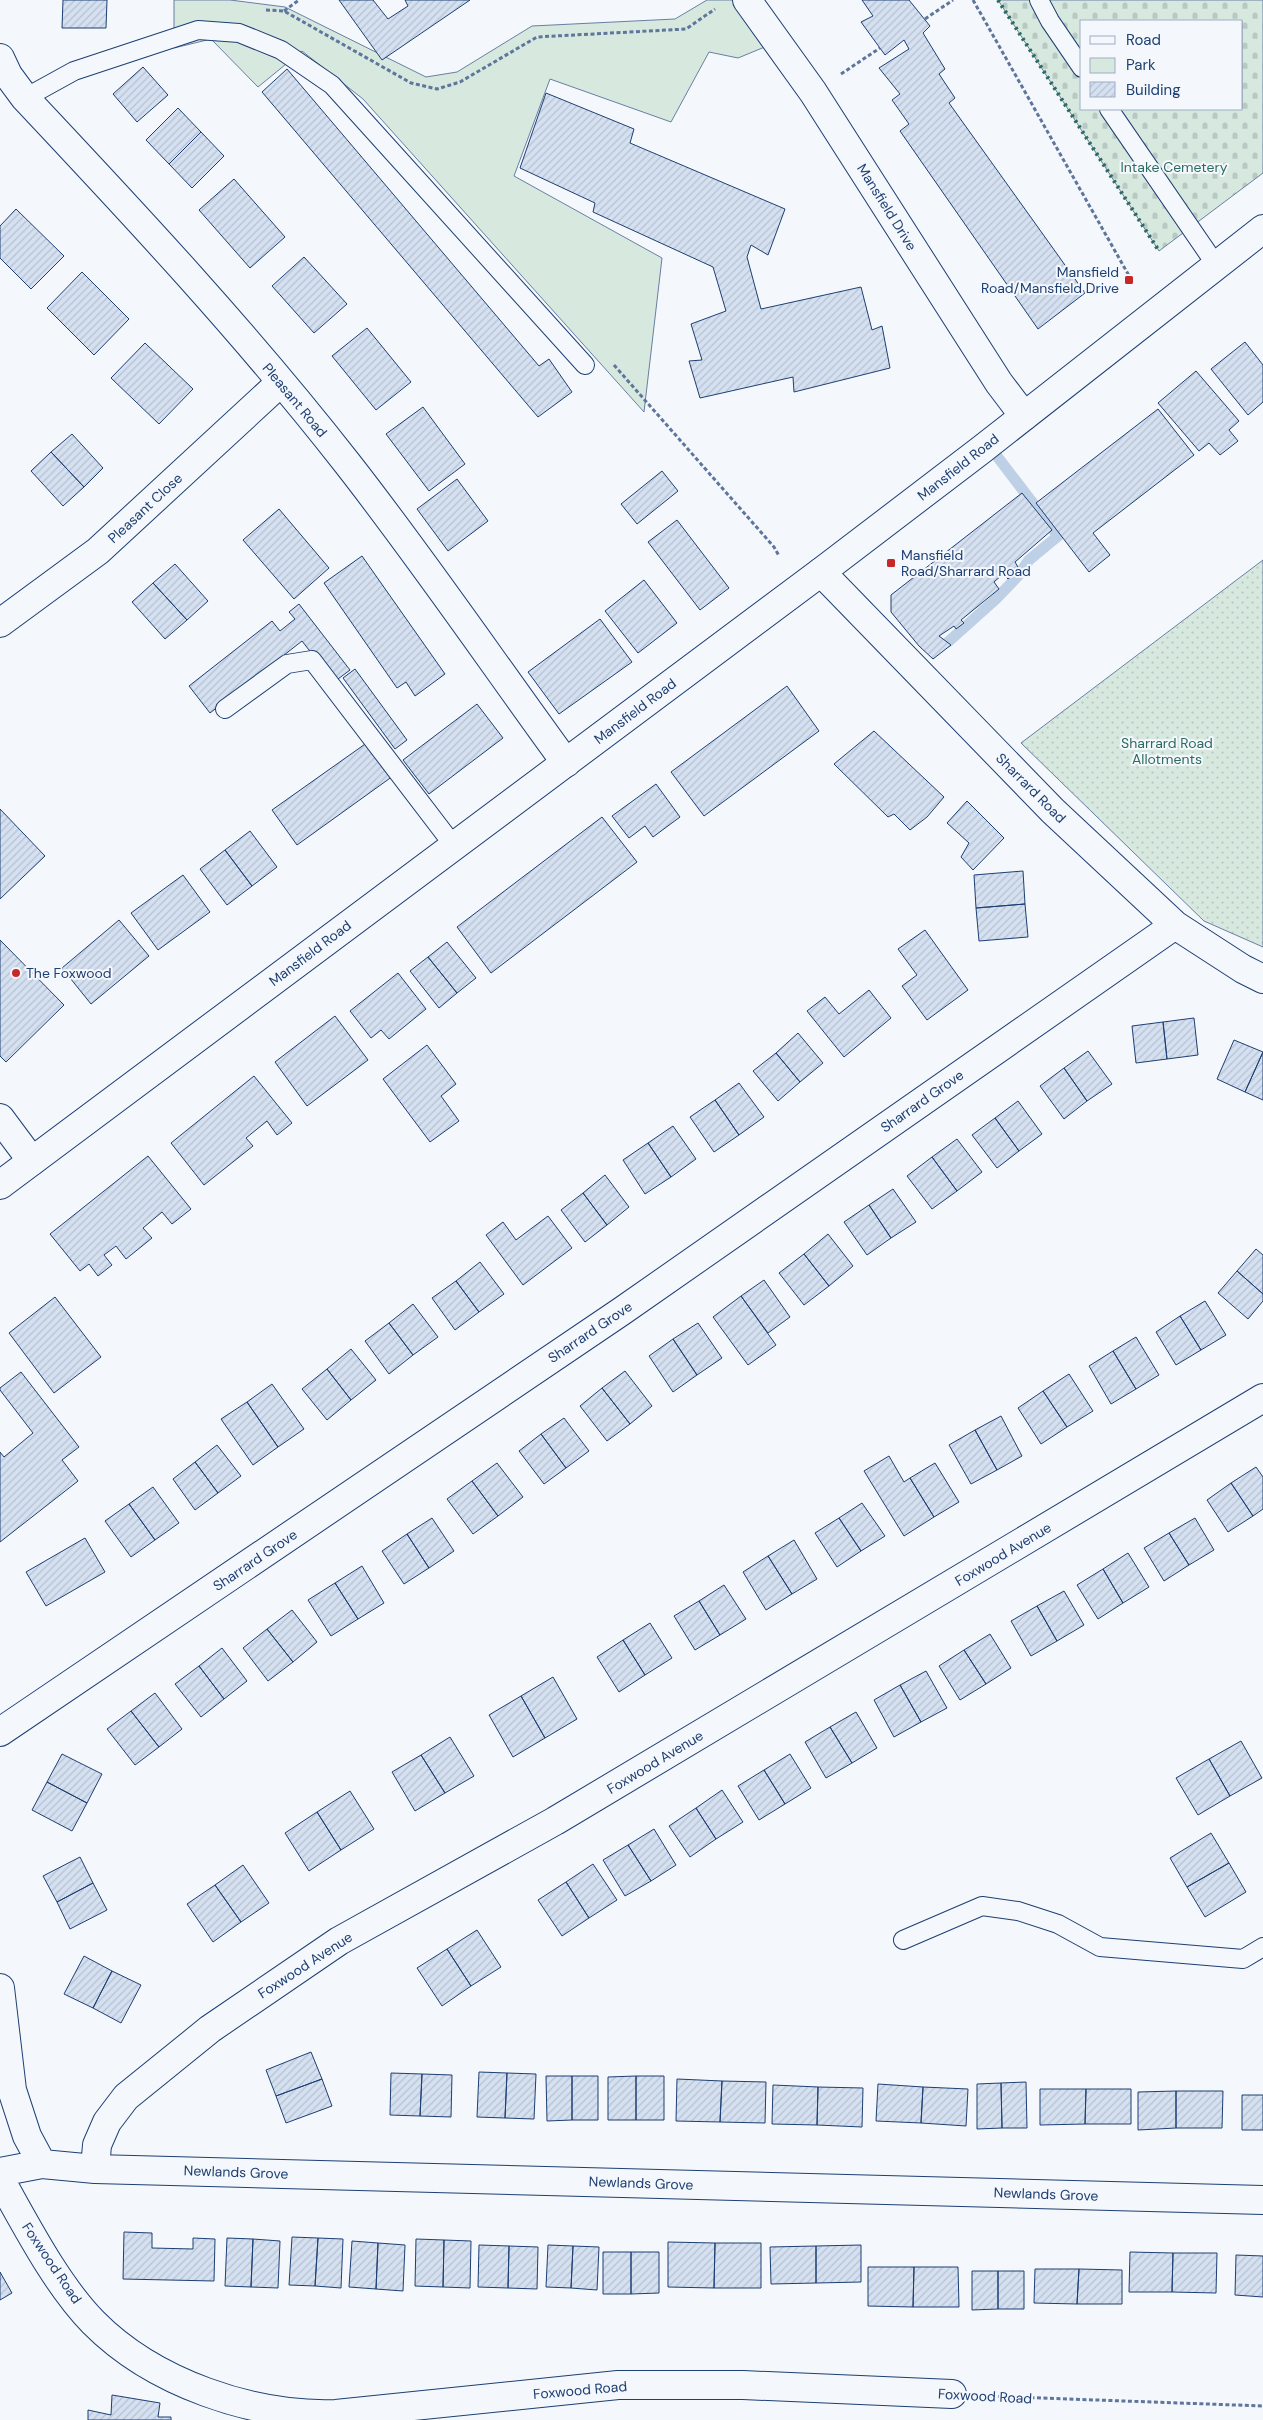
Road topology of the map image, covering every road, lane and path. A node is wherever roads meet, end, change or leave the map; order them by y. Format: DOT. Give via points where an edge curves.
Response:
graph roads {
  1 [pos="299,0"];
  2 [pos="953,0"];
  3 [pos="973,0"];
  4 [pos="1039,0"];
  5 [pos="735,2"];
  6 [pos="264,10"];
  7 [pos="284,10"];
  8 [pos="925,19"];
  9 [pos="880,48"];
  10 [pos="0,58"];
  11 [pos="1080,65"];
  12 [pos="814,92"];
  13 [pos="25,98"];
  14 [pos="1110,110"];
  15 [pos="1263,229"];
  16 [pos="1216,266"];
  17 [pos="1132,281"];
  18 [pos="585,365"];
  19 [pos="281,382"];
  20 [pos="1024,416"];
  21 [pos="779,556"];
  22 [pos="821,572"];
  23 [pos="0,622"];
  24 [pos="225,709"];
  25 [pos="566,763"];
  26 [pos="454,846"];
  27 [pos="1175,925"];
  28 [pos="1263,979"];
  29 [pos="0,1118"];
  30 [pos="32,1161"];
  31 [pos="0,1185"];
  32 [pos="1263,1398"];
  33 [pos="0,1732"];
  34 [pos="903,1940"];
  35 [pos="1263,1947"];
  36 [pos="0,1988"];
  37 [pos="95,2169"];
  38 [pos="16,2171"];
  39 [pos="1263,2200"];
  40 [pos="952,2394"];
  41 [pos="1263,2406"];
  42 [pos="308,2418"];
  1 -- 7 [label="path"];
  2 -- 8 [label="path"];
  3 -- 17 [label="path"];
  4 -- 11 [label="lane"];
  5 -- 7 [label="path" via="686,29 537,37 460,82 437,89 411,83"];
  5 -- 12 [label="street, Mansfield Drive"];
  6 -- 7 [label="path"];
  9 -- 12 [label="path"];
  10 -- 13 [label="street, Pleasant Road"];
  12 -- 20 [label="street, Mansfield Drive" via="998,383"];
  13 -- 18 [label="lane" via="74,70 198,30 239,33 280,50 332,85"];
  13 -- 19 [label="street, Pleasant Road" via="145,226"];
  14 -- 16 [label="lane"];
  15 -- 16 [label="street, Mansfield Road"];
  16 -- 20 [label="street, Mansfield Road"];
  18 -- 21 [label="path" via="602,351"];
  19 -- 23 [label="street, Pleasant Close" via="98,551"];
  19 -- 25 [label="street, Pleasant Road" via="348,464"];
  20 -- 22 [label="street, Mansfield Road"];
  22 -- 25 [label="street, Mansfield Road"];
  22 -- 27 [label="street, Sharrard Road" via="1053,811"];
  24 -- 26 [label="lane" via="287,664 312,660"];
  25 -- 26 [label="street, Mansfield Road"];
  26 -- 30 [label="street, Mansfield Road"];
  27 -- 28 [label="street, Sharrard Road"];
  27 -- 33 [label="street, Sharrard Grove" via="622,1311"];
  29 -- 30 [label="street"];
  30 -- 31 [label="street, Mansfield Road"];
  32 -- 37 [label="street, Foxwood Avenue" via="555,1822 339,1941 210,2029 126,2097 108,2122 98,2144"];
  34 -- 35 [label="lane" via="982,1906 1018,1911 1058,1924 1100,1947 1243,1959"];
  36 -- 38 [label="street, Foxwood Road" via="12,2090 27,2136"];
  37 -- 38 [label="street, Newlands Grove"];
  37 -- 39 [label="street, Newlands Grove"];
  38 -- 42 [label="street, Foxwood Road" via="60,2280 93,2322 125,2350 209,2394"];
  40 -- 41 [label="path, Foxwood Road"];
  40 -- 42 [label="street, Foxwood Road" via="744,2385 618,2385"];
}
